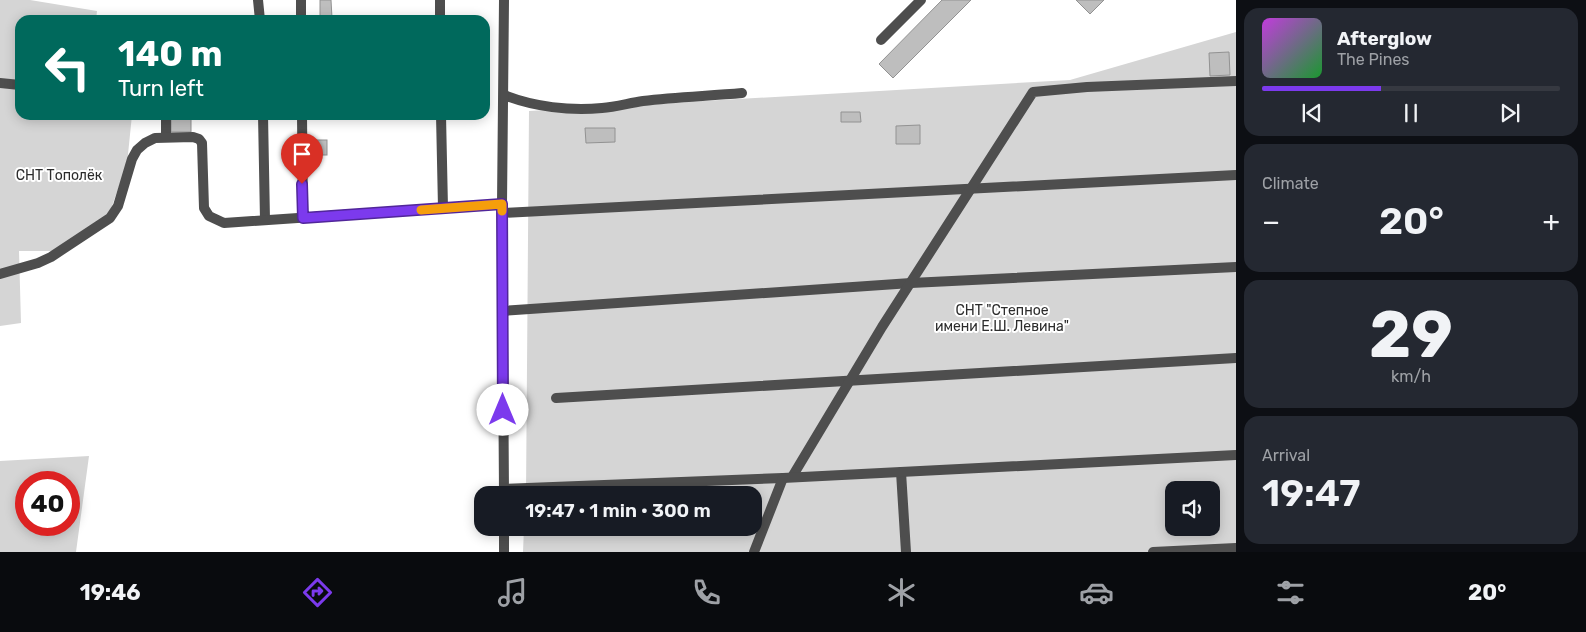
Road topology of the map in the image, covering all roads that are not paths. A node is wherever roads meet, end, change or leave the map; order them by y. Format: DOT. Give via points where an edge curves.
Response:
graph roads {
  1 [pos="258,0"];
  2 [pos="301,0"];
  3 [pos="440,0"];
  4 [pos="504,0"];
  5 [pos="921,0"];
  6 [pos="260,15"];
  7 [pos="301,15"];
  8 [pos="440,15"];
  9 [pos="881,40"];
  10 [pos="1236,81"];
  11 [pos="0,83"];
  12 [pos="15,84"];
  13 [pos="742,93"];
  14 [pos="504,95"];
  15 [pos="166,120"];
  16 [pos="264,120"];
  17 [pos="302,120"];
  18 [pos="441,120"];
  19 [pos="166,136"];
  20 [pos="1236,175"];
  21 [pos="970,190"];
  22 [pos="443,208"];
  23 [pos="502,208"];
  24 [pos="303,218"];
  25 [pos="265,220"];
  26 [pos="1236,267"];
  27 [pos="0,274"];
  28 [pos="911,283"];
  29 [pos="502,311"];
  30 [pos="1236,358"];
  31 [pos="849,381"];
  32 [pos="556,398"];
  33 [pos="1236,455"];
  34 [pos="901,472"];
  35 [pos="787,478"];
  36 [pos="504,486"];
  37 [pos="625,486"];
  38 [pos="504,536"];
  39 [pos="1236,548"];
  40 [pos="503,550"];
  41 [pos="754,552"];
  42 [pos="906,552"];
  43 [pos="1153,552"];
  1 -- 6 [label="street"];
  2 -- 7 [label="street"];
  3 -- 8 [label="street"];
  4 -- 14 [label="street"];
  5 -- 9 [label="street"];
  10 -- 21 [label="street" via="1032,92"];
  11 -- 12 [label="street"];
  13 -- 14 [label="street" via="581,109 519,101"];
  14 -- 23 [label="street"];
  15 -- 19 [label="street"];
  16 -- 25 [label="street"];
  17 -- 24 [label="street"];
  18 -- 22 [label="street"];
  19 -- 25 [label="street" via="200,139 204,208 209,216 224,223"];
  19 -- 27 [label="street" via="144,143 137,150 118,206 110,218 38,264"];
  20 -- 21 [label="street"];
  21 -- 23 [label="street"];
  21 -- 28 [label="street"];
  22 -- 23 [label="street"];
  22 -- 24 [label="street"];
  23 -- 29 [label="street"];
  24 -- 25 [label="street"];
  26 -- 28 [label="street"];
  28 -- 29 [label="street"];
  28 -- 31 [label="street"];
  29 -- 36 [label="street"];
  30 -- 31 [label="street"];
  31 -- 32 [label="street"];
  31 -- 35 [label="street"];
  33 -- 34 [label="street"];
  34 -- 35 [label="street"];
  34 -- 42 [label="street"];
  35 -- 37 [label="street"];
  35 -- 41 [label="street"];
  38 -- 40 [label="street"];
  39 -- 43 [label="street"];
}
